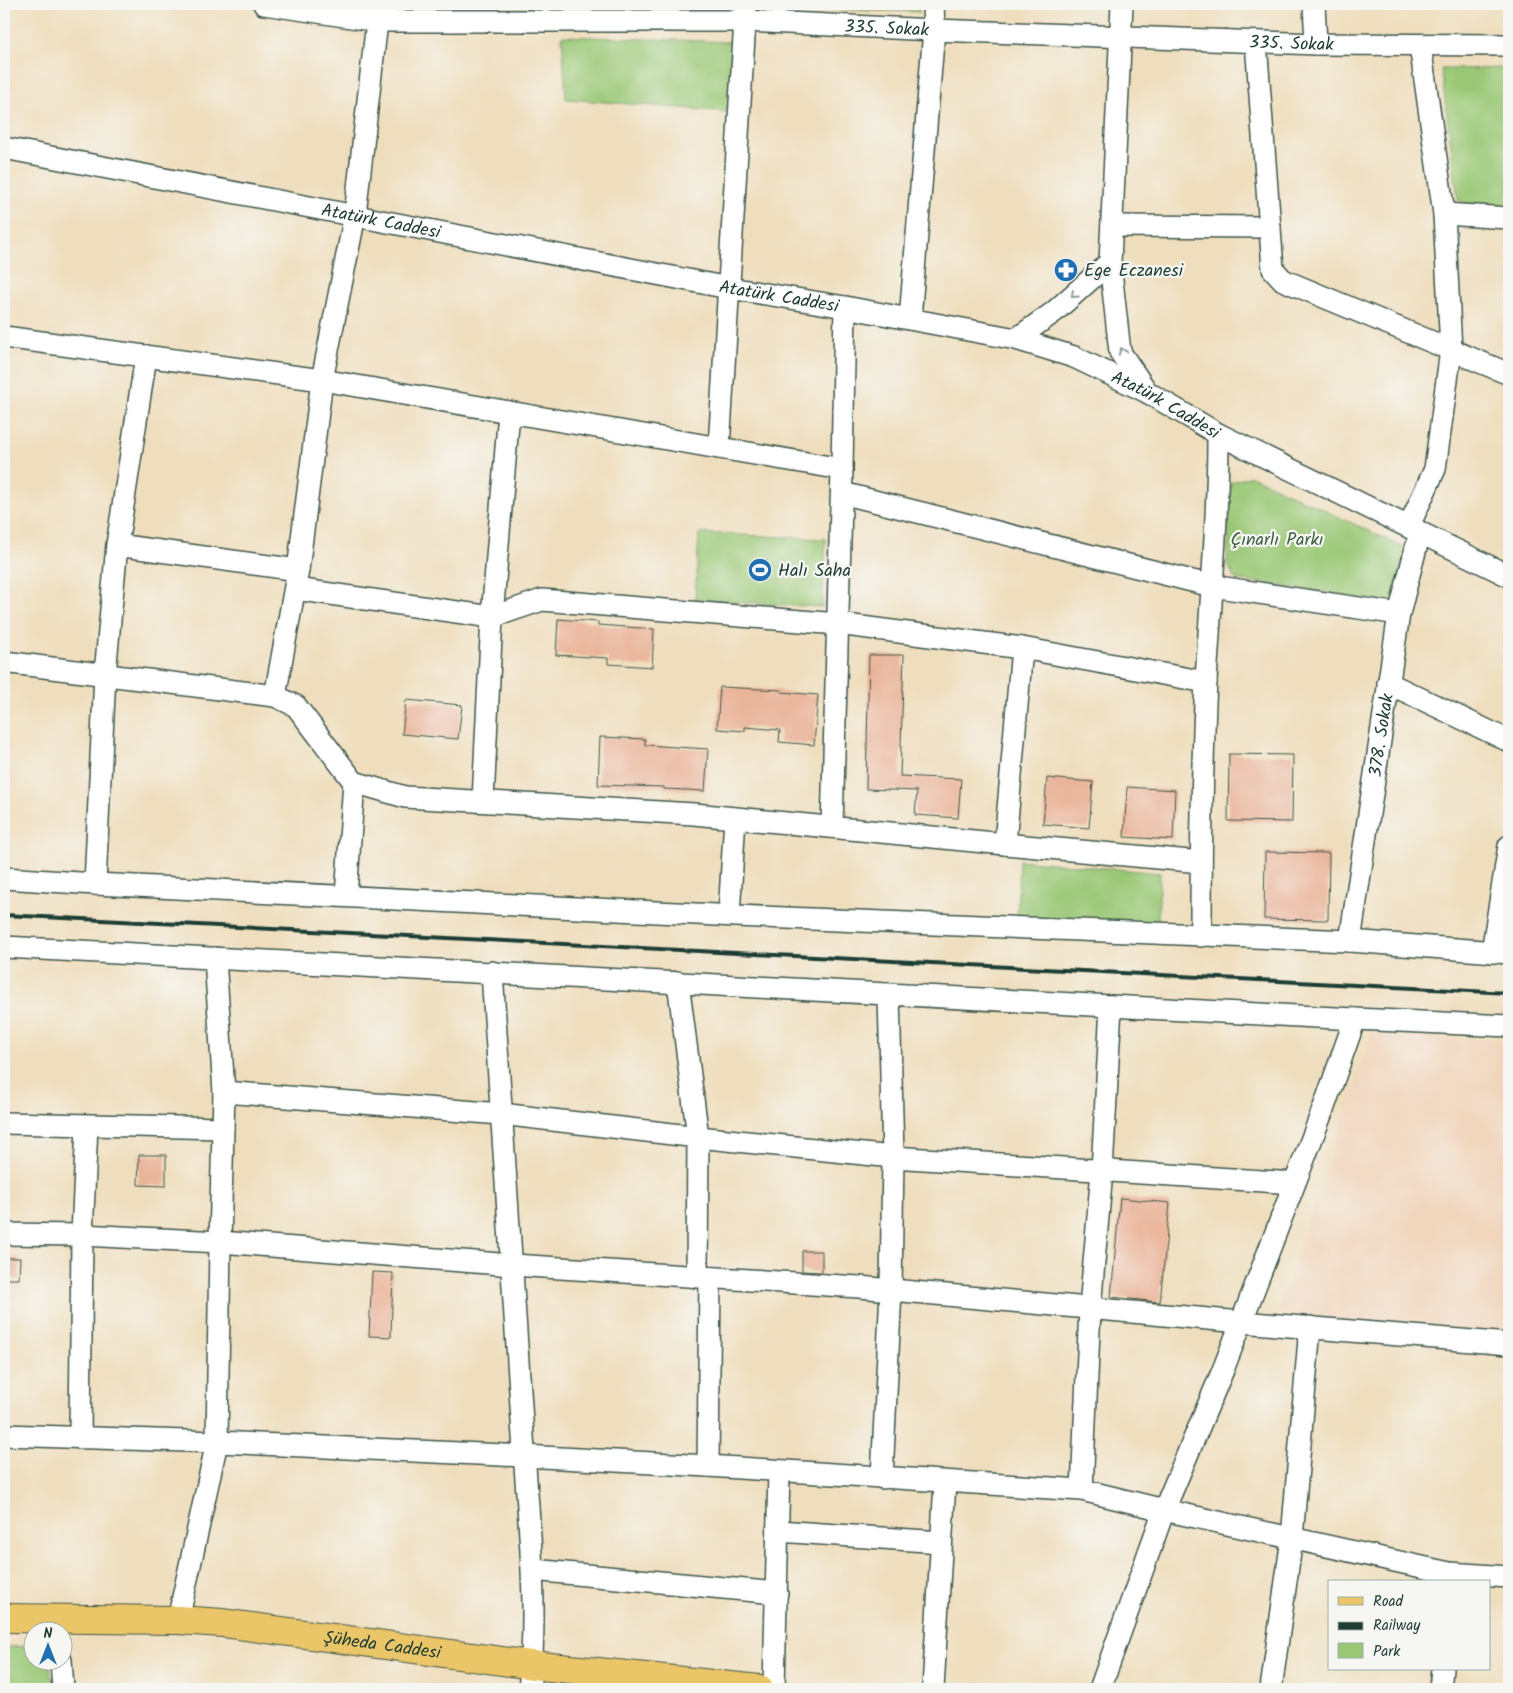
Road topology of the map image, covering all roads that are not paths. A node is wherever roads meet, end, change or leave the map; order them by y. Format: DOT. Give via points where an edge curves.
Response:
graph roads {
  1 [pos="264,4"];
  2 [pos="933,4"];
  3 [pos="1122,4"];
  4 [pos="1314,4"];
  5 [pos="379,12"];
  6 [pos="569,12"];
  7 [pos="745,12"];
  8 [pos="934,30"];
  9 [pos="1120,37"];
  10 [pos="1256,42"];
  11 [pos="1316,44"];
  12 [pos="1420,44"];
  13 [pos="1509,45"];
  14 [pos="4,148"];
  15 [pos="1444,214"];
  16 [pos="355,215"];
  17 [pos="1509,218"];
  18 [pos="1112,226"];
  19 [pos="1270,227"];
  20 [pos="1110,262"];
  21 [pos="730,288"];
  22 [pos="845,307"];
  23 [pos="910,319"];
  24 [pos="4,337"];
  25 [pos="1016,339"];
  26 [pos="1451,350"];
  27 [pos="146,356"];
  28 [pos="1509,374"];
  29 [pos="322,380"];
  30 [pos="1147,392"];
  31 [pos="509,412"];
  32 [pos="1218,434"];
  33 [pos="719,448"];
  34 [pos="842,469"];
  35 [pos="842,492"];
  36 [pos="1414,529"];
  37 [pos="117,545"];
  38 [pos="1509,576"];
  39 [pos="297,579"];
  40 [pos="1212,586"];
  41 [pos="1399,614"];
  42 [pos="492,617"];
  43 [pos="838,624"];
  44 [pos="1022,648"];
  45 [pos="4,662"];
  46 [pos="105,674"];
  47 [pos="1206,682"];
  48 [pos="1388,683"];
  49 [pos="275,696"];
  50 [pos="1509,741"];
  51 [pos="354,782"];
  52 [pos="484,801"];
  53 [pos="736,818"];
  54 [pos="832,828"];
  55 [pos="1005,844"];
  56 [pos="1509,846"];
  57 [pos="1201,862"];
  58 [pos="4,878"];
  59 [pos="95,884"];
  60 [pos="346,896"];
  61 [pos="729,915"];
  62 [pos="1201,936"];
  63 [pos="1350,942"];
  64 [pos="4,947"];
  65 [pos="1501,952"];
  66 [pos="215,958"];
  67 [pos="492,972"];
  68 [pos="678,982"];
  69 [pos="889,994"];
  70 [pos="1111,1006"];
  71 [pos="1355,1019"];
  72 [pos="1509,1026"];
  73 [pos="224,1092"];
  74 [pos="501,1114"];
  75 [pos="4,1123"];
  76 [pos="87,1126"];
  77 [pos="223,1128"];
  78 [pos="698,1137"];
  79 [pos="893,1157"];
  80 [pos="1102,1171"];
  81 [pos="1294,1183"];
  82 [pos="4,1234"];
  83 [pos="82,1235"];
  84 [pos="220,1242"];
  85 [pos="513,1265"];
  86 [pos="703,1277"];
  87 [pos="891,1290"];
  88 [pos="1090,1308"];
  89 [pos="1241,1322"];
  90 [pos="1310,1327"];
  91 [pos="1509,1344"];
  92 [pos="4,1435"];
  93 [pos="80,1438"];
  94 [pos="217,1442"];
  95 [pos="524,1456"];
  96 [pos="708,1466"];
  97 [pos="780,1471"];
  98 [pos="882,1478"];
  99 [pos="945,1482"];
  100 [pos="1082,1490"];
  101 [pos="1164,1510"];
  102 [pos="778,1531"];
  103 [pos="1292,1538"];
  104 [pos="941,1542"];
  105 [pos="533,1570"];
  106 [pos="1449,1577"];
  107 [pos="1509,1577"];
  108 [pos="777,1593"];
  109 [pos="4,1618"];
  110 [pos="22,1620"];
  111 [pos="178,1620"];
  112 [pos="72,1624"];
  113 [pos="62,1670"];
  114 [pos="1442,1670"];
  115 [pos="531,1677"];
  116 [pos="63,1689"];
  117 [pos="751,1689"];
  118 [pos="774,1689"];
  119 [pos="933,1689"];
  120 [pos="1100,1689"];
  121 [pos="1271,1689"];
  122 [pos="1440,1689"];
  1 -- 5 [label="street, 335. Sokak"];
  2 -- 8 [label="street"];
  3 -- 9 [label="street"];
  4 -- 11 [label="street"];
  5 -- 6 [label="street, 335. Sokak"];
  5 -- 16 [label="street"];
  6 -- 7 [label="street, 335. Sokak"];
  7 -- 8 [label="street, 335. Sokak"];
  7 -- 21 [label="street"];
  8 -- 9 [label="street, 335. Sokak"];
  8 -- 23 [label="street"];
  9 -- 10 [label="street, 335. Sokak"];
  9 -- 18 [label="street"];
  10 -- 11 [label="street, 335. Sokak"];
  10 -- 19 [label="street"];
  11 -- 12 [label="street, 335. Sokak"];
  12 -- 13 [label="street, 335. Sokak"];
  12 -- 15 [label="street, 378. Sokak"];
  14 -- 16 [label="street, Atatürk Caddesi"];
  15 -- 17 [label="street"];
  15 -- 26 [label="street, 378. Sokak"];
  16 -- 21 [label="street, Atatürk Caddesi"];
  16 -- 29 [label="street"];
  18 -- 19 [label="street"];
  18 -- 20 [label="street"];
  19 -- 26 [label="street" via="1273,269 1283,280"];
  20 -- 25 [label="street, one-way" via="1054,312"];
  30 -- 20 [label="street, one-way" via="1120,352"];
  21 -- 22 [label="street, Atatürk Caddesi"];
  21 -- 33 [label="street"];
  22 -- 23 [label="street, Atatürk Caddesi"];
  22 -- 34 [label="street"];
  23 -- 25 [label="street, Atatürk Caddesi"];
  24 -- 27 [label="street"];
  25 -- 30 [label="street, Atatürk Caddesi" via="1074,357"];
  26 -- 28 [label="street"];
  26 -- 36 [label="street, 378. Sokak" via="1435,469"];
  27 -- 29 [label="street"];
  27 -- 37 [label="street"];
  29 -- 31 [label="street"];
  29 -- 39 [label="street"];
  30 -- 32 [label="street, Atatürk Caddesi"];
  31 -- 33 [label="street"];
  31 -- 42 [label="street"];
  32 -- 36 [label="street, Atatürk Caddesi"];
  32 -- 40 [label="street" via="1218,498"];
  33 -- 34 [label="street"];
  34 -- 35 [label="street"];
  35 -- 40 [label="street"];
  35 -- 43 [label="street"];
  36 -- 38 [label="street, Atatürk Caddesi"];
  36 -- 41 [label="street, 378. Sokak"];
  37 -- 39 [label="street"];
  37 -- 46 [label="street"];
  39 -- 42 [label="street"];
  39 -- 49 [label="street"];
  40 -- 41 [label="street"];
  40 -- 47 [label="street"];
  41 -- 48 [label="street, 378. Sokak"];
  42 -- 43 [label="street" via="542,600"];
  42 -- 52 [label="street"];
  43 -- 44 [label="street"];
  43 -- 54 [label="street"];
  44 -- 47 [label="street"];
  44 -- 55 [label="street"];
  45 -- 46 [label="street"];
  46 -- 49 [label="street"];
  46 -- 59 [label="street"];
  47 -- 57 [label="street"];
  48 -- 50 [label="street"];
  48 -- 63 [label="street, 378. Sokak"];
  49 -- 51 [label="street" via="296,706"];
  51 -- 52 [label="street" via="405,797"];
  51 -- 60 [label="street"];
  52 -- 53 [label="street"];
  53 -- 54 [label="street"];
  53 -- 61 [label="street"];
  54 -- 55 [label="street"];
  55 -- 57 [label="street"];
  56 -- 65 [label="street"];
  57 -- 62 [label="street"];
  58 -- 59 [label="street"];
  59 -- 60 [label="street"];
  60 -- 61 [label="street"];
  61 -- 62 [label="street"];
  62 -- 63 [label="street"];
  63 -- 65 [label="street"];
  64 -- 66 [label="street"];
  66 -- 67 [label="street"];
  66 -- 73 [label="street"];
  67 -- 68 [label="street"];
  67 -- 74 [label="street"];
  68 -- 69 [label="street"];
  68 -- 78 [label="street"];
  69 -- 70 [label="street"];
  69 -- 79 [label="street"];
  70 -- 71 [label="street"];
  70 -- 80 [label="street"];
  71 -- 72 [label="street"];
  71 -- 81 [label="street"];
  73 -- 74 [label="street"];
  73 -- 77 [label="street"];
  74 -- 78 [label="street"];
  74 -- 85 [label="street"];
  75 -- 76 [label="street"];
  76 -- 77 [label="street"];
  76 -- 83 [label="street"];
  77 -- 84 [label="street"];
  78 -- 79 [label="street"];
  78 -- 86 [label="street"];
  79 -- 80 [label="street"];
  79 -- 87 [label="street"];
  80 -- 81 [label="street"];
  80 -- 88 [label="street"];
  81 -- 89 [label="street"];
  82 -- 83 [label="street"];
  83 -- 84 [label="street"];
  83 -- 93 [label="street"];
  84 -- 85 [label="street"];
  84 -- 94 [label="street"];
  85 -- 86 [label="street"];
  85 -- 95 [label="street"];
  86 -- 87 [label="street"];
  86 -- 96 [label="street"];
  87 -- 88 [label="street"];
  87 -- 98 [label="street"];
  88 -- 89 [label="street"];
  88 -- 100 [label="street"];
  89 -- 90 [label="street"];
  89 -- 101 [label="street"];
  90 -- 91 [label="street"];
  90 -- 103 [label="street"];
  92 -- 93 [label="street"];
  93 -- 94 [label="street"];
  94 -- 95 [label="street"];
  94 -- 111 [label="street"];
  95 -- 96 [label="street"];
  95 -- 105 [label="street"];
  96 -- 97 [label="street"];
  97 -- 98 [label="street"];
  97 -- 102 [label="street"];
  98 -- 99 [label="street"];
  99 -- 100 [label="street"];
  99 -- 104 [label="street"];
  100 -- 101 [label="street"];
  101 -- 103 [label="street"];
  101 -- 120 [label="street"];
  102 -- 104 [label="street"];
  102 -- 108 [label="street"];
  103 -- 106 [label="street"];
  103 -- 121 [label="street"];
  104 -- 119 [label="street"];
  105 -- 108 [label="street"];
  105 -- 115 [label="street"];
  106 -- 107 [label="street"];
  108 -- 118 [label="street"];
  109 -- 110 [label="main road, Şüheda Caddesi"];
  111 -- 112 [label="main road, Şüheda Caddesi"];
  111 -- 115 [label="main road, Şüheda Caddesi" via="223,1623"];
  113 -- 116 [label="street"];
  114 -- 122 [label="street"];
  115 -- 117 [label="main road, Şüheda Caddesi"];
}
